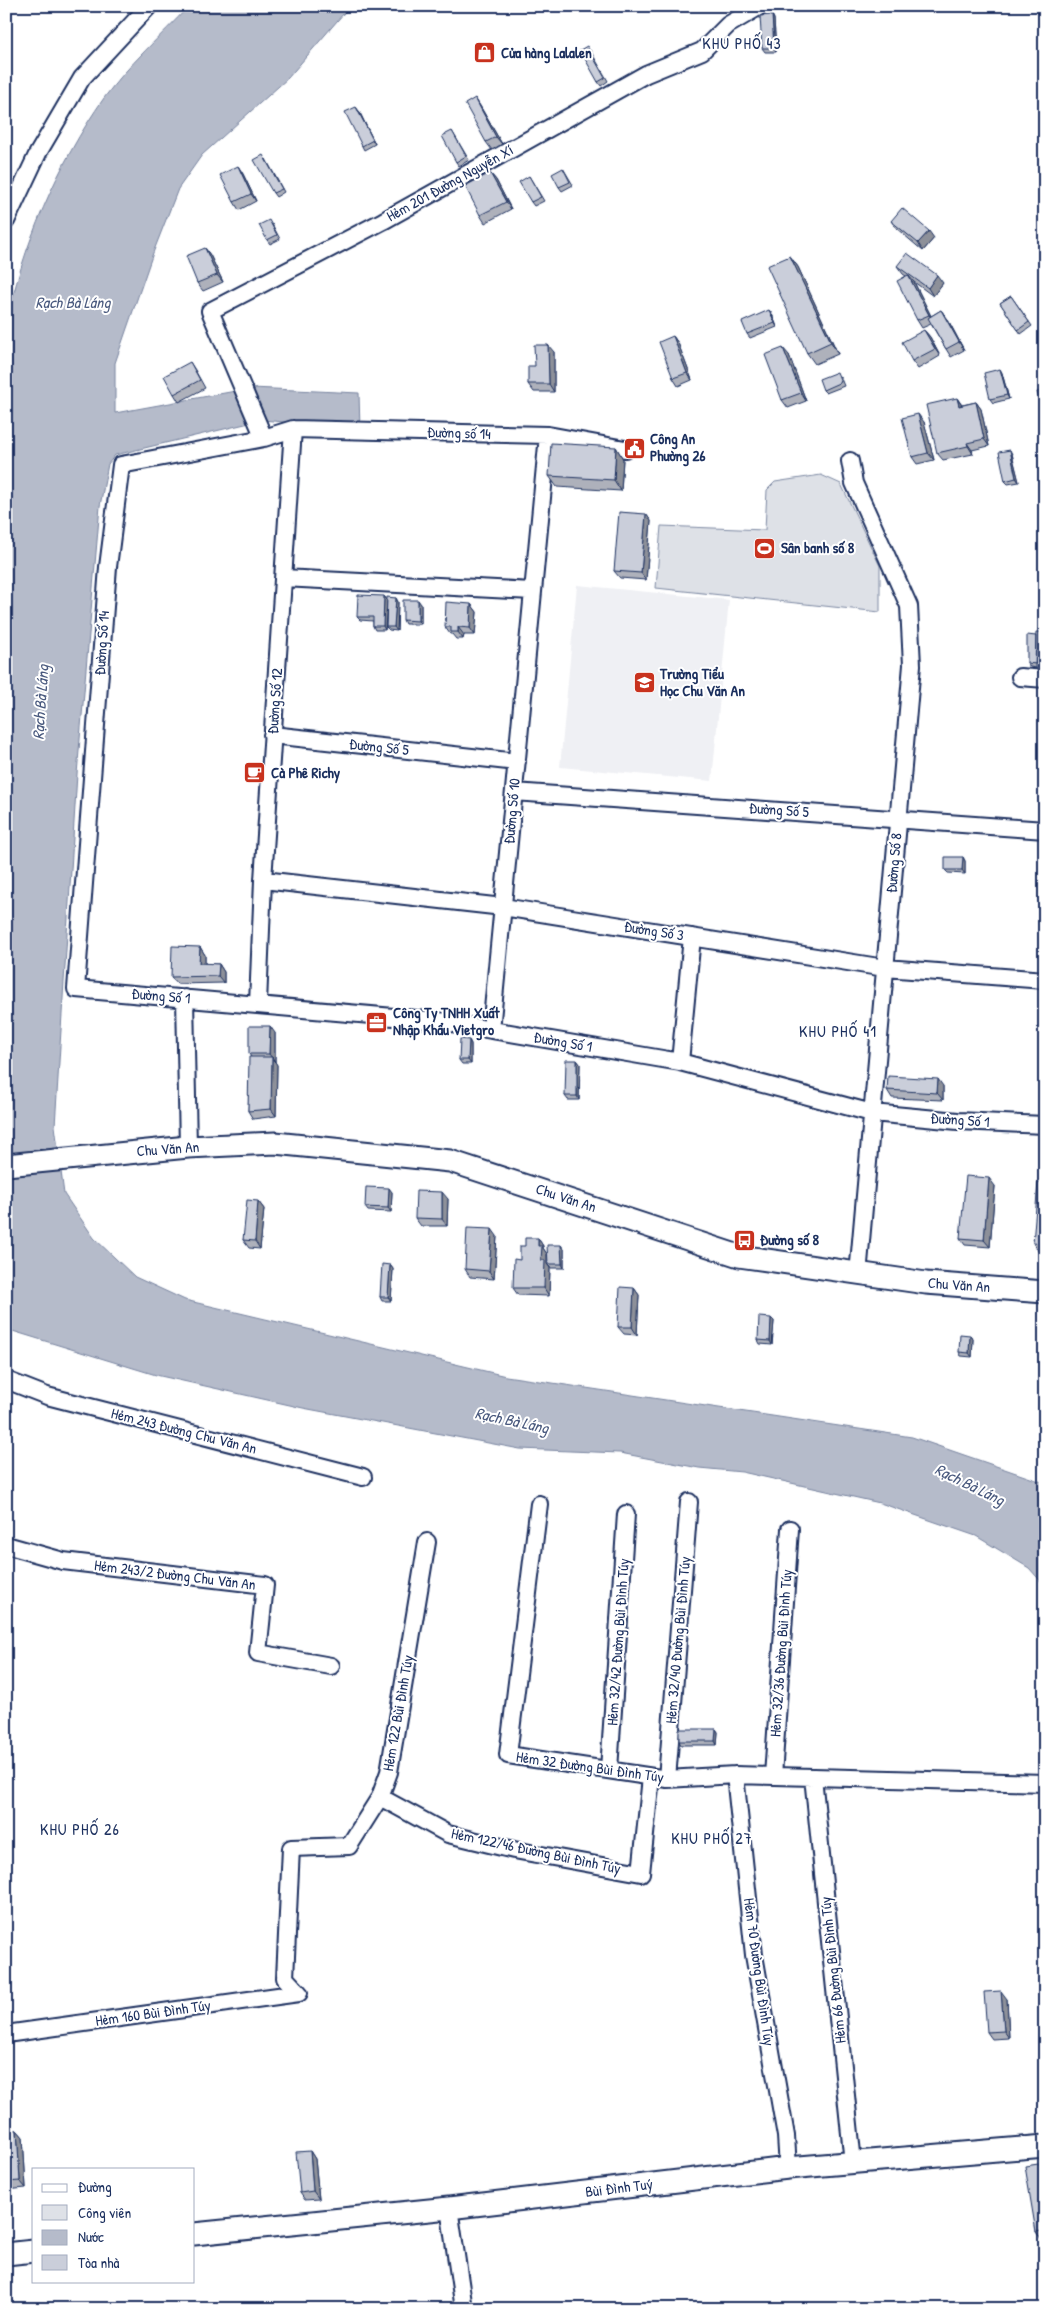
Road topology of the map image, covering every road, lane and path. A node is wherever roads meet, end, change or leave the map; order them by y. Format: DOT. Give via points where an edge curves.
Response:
graph roads {
  1 [pos="149,6"];
  2 [pos="760,6"];
  3 [pos="6,221"];
  4 [pos="293,429"];
  5 [pos="548,435"];
  6 [pos="264,438"];
  7 [pos="625,449"];
  8 [pos="850,461"];
  9 [pos="283,578"];
  10 [pos="533,592"];
  11 [pos="1020,677"];
  12 [pos="1045,679"];
  13 [pos="272,736"];
  14 [pos="517,762"];
  15 [pos="514,792"];
  16 [pos="898,819"];
  17 [pos="1045,830"];
  18 [pos="263,880"];
  19 [pos="503,907"];
  20 [pos="692,937"];
  21 [pos="885,968"];
  22 [pos="1045,980"];
  23 [pos="76,989"];
  24 [pos="185,998"];
  25 [pos="258,1004"];
  26 [pos="491,1030"];
  27 [pos="680,1062"];
  28 [pos="872,1113"];
  29 [pos="1045,1125"];
  30 [pos="188,1147"];
  31 [pos="6,1165"];
  32 [pos="858,1275"];
  33 [pos="1045,1292"];
  34 [pos="6,1380"];
  35 [pos="363,1477"];
  36 [pos="689,1502"];
  37 [pos="539,1504"];
  38 [pos="626,1514"];
  39 [pos="790,1529"];
  40 [pos="427,1542"];
  41 [pos="6,1545"];
  42 [pos="331,1666"];
  43 [pos="610,1770"];
  44 [pos="735,1775"];
  45 [pos="773,1776"];
  46 [pos="813,1777"];
  47 [pos="659,1778"];
  48 [pos="1045,1783"];
  49 [pos="380,1796"];
  50 [pos="641,1873"];
  51 [pos="299,1993"];
  52 [pos="6,2034"];
  53 [pos="1045,2146"];
  54 [pos="853,2163"];
  55 [pos="788,2168"];
  56 [pos="449,2208"];
  57 [pos="195,2234"];
  58 [pos="32,2251"];
  59 [pos="6,2254"];
  60 [pos="464,2309"];
  1 -- 3 [label="street" via="82,78 38,153"];
  2 -- 6 [label="street, Hẻm 201 Đường Nguyễn Xí" via="728,25 702,50 646,74 383,221 210,311"];
  4 -- 5 [label="street, Đường số 14"];
  4 -- 6 [label="street"];
  4 -- 9 [label="street, Đường Số 12"];
  5 -- 7 [label="street, Đường số 14"];
  5 -- 10 [label="street, Đường Số 10"];
  6 -- 23 [label="street, Đường Số 14" via="121,465 108,567"];
  8 -- 16 [label="street, Đường Số 8" via="854,483 909,606 912,665"];
  9 -- 10 [label="street"];
  9 -- 13 [label="street, Đường Số 12"];
  10 -- 14 [label="street, Đường Số 10"];
  11 -- 12 [label="street"];
  13 -- 14 [label="street, Đường Số 5"];
  13 -- 18 [label="street, Đường Số 12"];
  14 -- 15 [label="street, Đường Số 10"];
  15 -- 16 [label="street, Đường Số 5"];
  15 -- 19 [label="street, Đường Số 10"];
  16 -- 17 [label="street, Đường Số 5"];
  16 -- 21 [label="street, Đường Số 8"];
  18 -- 19 [label="street, Đường Số 3"];
  18 -- 25 [label="street, Đường Số 12"];
  19 -- 20 [label="street, Đường Số 3"];
  19 -- 26 [label="street, Đường Số 10"];
  20 -- 21 [label="street, Đường Số 3"];
  20 -- 27 [label="street"];
  21 -- 22 [label="street, Đường Số 3"];
  21 -- 28 [label="street, Đường Số 8"];
  23 -- 24 [label="street, Đường Số 1"];
  24 -- 25 [label="street, Đường Số 1"];
  24 -- 30 [label="street"];
  25 -- 26 [label="street, Đường Số 1" via="439,1021"];
  26 -- 27 [label="street, Đường Số 1"];
  27 -- 28 [label="street, Đường Số 1"];
  28 -- 29 [label="street, Đường Số 1"];
  28 -- 32 [label="street, Đường Số 8"];
  30 -- 31 [label="street, Chu Văn An"];
  30 -- 32 [label="street, Chu Văn An" via="275,1144 450,1161 739,1256"];
  32 -- 33 [label="street, Chu Văn An"];
  34 -- 35 [label="street, Hẻm 243 Đường Chu Văn An" via="47,1396"];
  36 -- 47 [label="street, Hẻm 32/40 Đường Bùi Đình Túy"];
  37 -- 43 [label="street, Hẻm 32 Đường Bùi Đình Túy" via="508,1755"];
  38 -- 43 [label="street, Hẻm 32/42 Đường Bùi Đình Túy"];
  39 -- 45 [label="street, Hẻm 32/36 Đường Bùi Đình Túy"];
  40 -- 49 [label="street, Hẻm 122 Bùi Đình Túy" via="389,1772"];
  41 -- 42 [label="street, Hẻm 243/2 Đường Chu Văn An" via="63,1561 265,1586 258,1653"];
  43 -- 47 [label="street, Hẻm 32 Đường Bùi Đình Túy"];
  44 -- 45 [label="street, Hẻm 32 Đường Bùi Đình Túy"];
  44 -- 47 [label="street, Hẻm 32 Đường Bùi Đình Túy"];
  44 -- 55 [label="street, Hẻm 70 Đường Bùi Đình Túy" via="754,1955 786,2136"];
  45 -- 46 [label="street, Hẻm 32 Đường Bùi Đình Túy"];
  46 -- 48 [label="street, Hẻm 32 Đường Bùi Đình Túy"];
  46 -- 54 [label="street, Hẻm 66 Đường Bùi Đình Túy"];
  47 -- 50 [label="street, Hẻm 32/40 Đường Bùi Đình Túy"];
  49 -- 50 [label="street, Hẻm 122/46 Đường Bùi Đình Túy" via="448,1834 514,1850"];
  49 -- 51 [label="street, Hẻm 122 Bùi Đình Túy" via="349,1846 291,1848 285,1978"];
  51 -- 52 [label="street, Hẻm 160 Bùi Đình Túy"];
  53 -- 54 [label="street, Bùi Đình Tuý"];
  54 -- 55 [label="street, Bùi Đình Tuý"];
  55 -- 56 [label="street, Bùi Đình Tuý"];
  56 -- 57 [label="street, Bùi Đình Tuý"];
  56 -- 60 [label="street"];
  58 -- 59 [label="street"];
}
